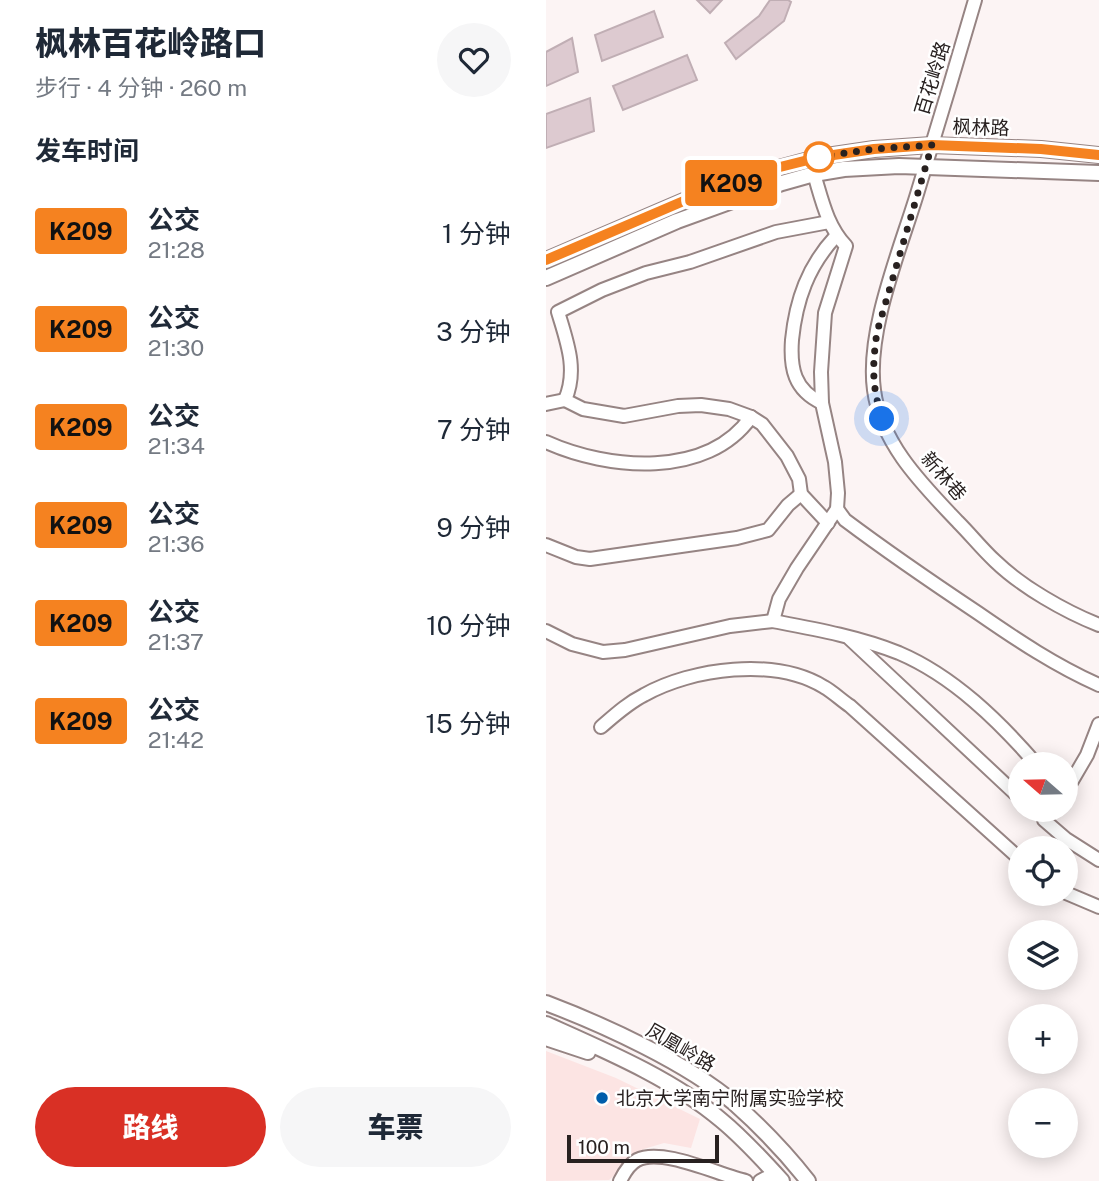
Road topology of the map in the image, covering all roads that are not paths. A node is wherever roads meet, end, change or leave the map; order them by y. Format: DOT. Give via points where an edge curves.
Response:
graph roads {
  1 [pos="975,0"];
  2 [pos="932,145"];
  3 [pos="1099,155"];
  4 [pos="926,167"];
  5 [pos="1099,173"];
  6 [pos="814,174"];
  7 [pos="829,222"];
  8 [pos="836,236"];
  9 [pos="546,260"];
  10 [pos="546,278"];
  11 [pos="552,315"];
  12 [pos="565,400"];
  13 [pos="822,403"];
  14 [pos="546,404"];
  15 [pos="751,417"];
  16 [pos="546,442"];
  17 [pos="801,494"];
  18 [pos="837,509"];
  19 [pos="828,523"];
  20 [pos="546,545"];
  21 [pos="773,621"];
  22 [pos="1099,625"];
  23 [pos="546,631"];
  24 [pos="847,637"];
  25 [pos="1099,685"];
  26 [pos="1099,724"];
  27 [pos="601,727"];
  28 [pos="1025,752"];
  29 [pos="1078,770"];
  30 [pos="1008,787"];
  31 [pos="1053,822"];
  32 [pos="1008,848"];
  33 [pos="1099,860"];
  34 [pos="1078,898"];
  35 [pos="1099,907"];
  36 [pos="546,1000"];
  37 [pos="546,1024"];
  38 [pos="546,1038"];
  39 [pos="629,1064"];
  40 [pos="779,1177"];
  41 [pos="621,1181"];
  42 [pos="746,1181"];
  43 [pos="760,1181"];
  44 [pos="808,1181"];
  1 -- 2 [label="street, 百花岭路"];
  2 -- 3 [label="main road, 枫林路"];
  2 -- 4 [label="street, 百花岭路"];
  2 -- 9 [label="main road, 枫林路" via="849,152 768,170"];
  4 -- 5 [label="main road"];
  4 -- 6 [label="main road"];
  4 -- 22 [label="street, 新林巷" via="877,332 874,391 882,419 896,450 922,484 997,563 1077,616"];
  6 -- 7 [label="street"];
  6 -- 10 [label="main road" via="677,221"];
  7 -- 8 [label="street"];
  7 -- 11 [label="street" via="776,232 646,273"];
  8 -- 13 [label="street" via="846,246 825,313"];
  8 -- 13 [label="street" via="811,268 801,291 790,359 799,385"];
  11 -- 12 [label="street" via="572,367"];
  12 -- 14 [label="street"];
  12 -- 15 [label="street" via="583,409 624,416 701,405"];
  13 -- 18 [label="street" via="835,463"];
  15 -- 16 [label="street" via="740,433 723,445 681,460 614,463 581,457"];
  15 -- 17 [label="street" via="787,456"];
  17 -- 19 [label="street"];
  17 -- 20 [label="street" via="768,530 737,538 590,559"];
  18 -- 19 [label="street"];
  18 -- 25 [label="street" via="845,520 914,571 1014,638"];
  19 -- 21 [label="street" via="779,599"];
  21 -- 23 [label="street" via="603,652"];
  21 -- 24 [label="street"];
  24 -- 28 [label="street" via="898,653 932,670"];
  24 -- 30 [label="street"];
  26 -- 29 [label="street"];
  27 -- 32 [label="street" via="644,694 700,675 731,669 792,674 823,686 850,706"];
  31 -- 33 [label="street" via="1066,839"];
  34 -- 35 [label="street"];
  36 -- 44 [label="main road, 凤凰岭路" via="661,1057 733,1102"];
  37 -- 39 [label="main road, 凤凰岭路"];
  38 -- 39 [label="main road"];
  39 -- 40 [label="main road, 凤凰岭路" via="721,1119"];
  40 -- 43 [label="street"];
  41 -- 42 [label="street" via="627,1168 651,1156"];
}
